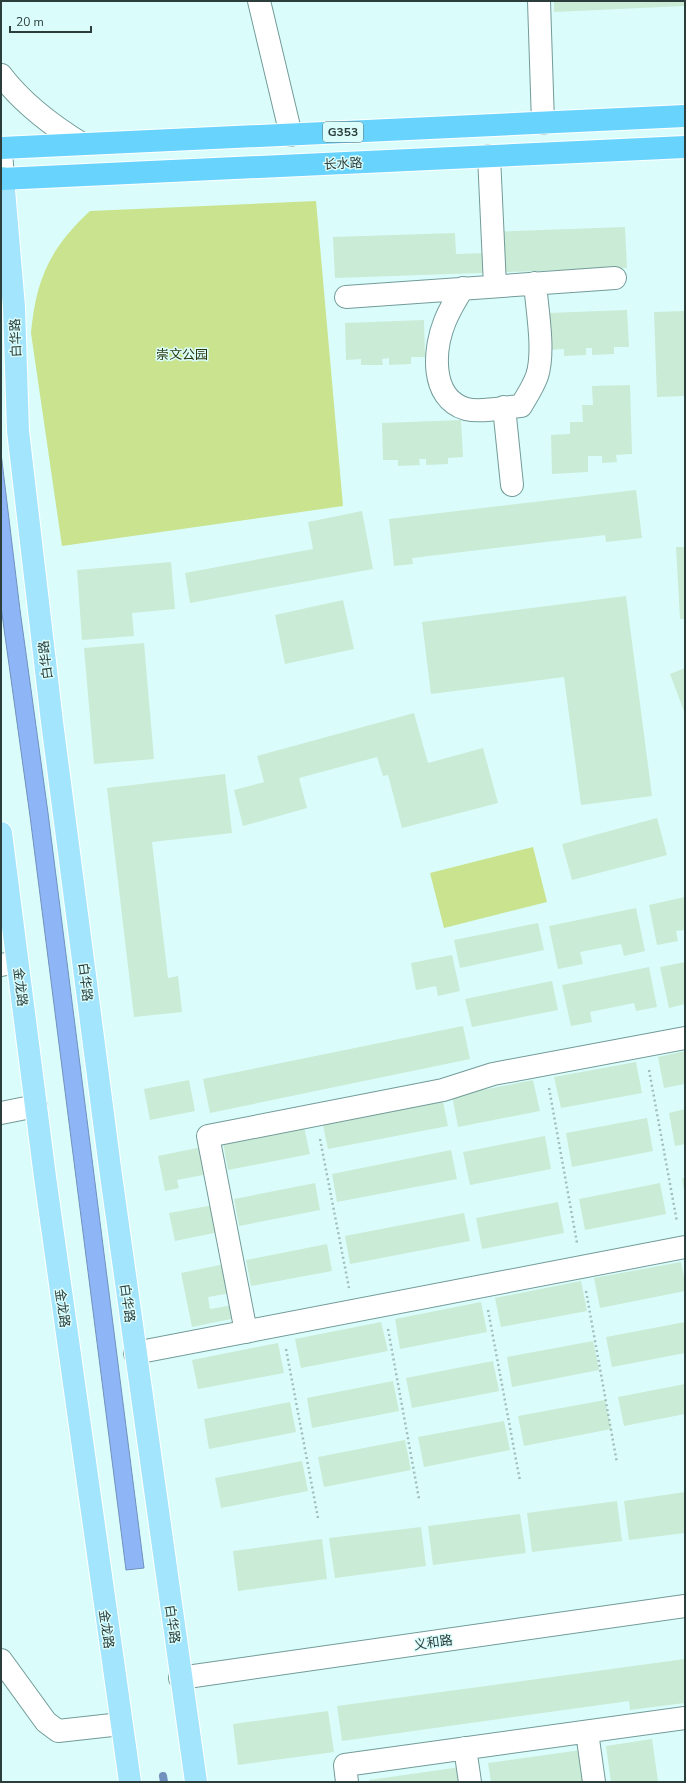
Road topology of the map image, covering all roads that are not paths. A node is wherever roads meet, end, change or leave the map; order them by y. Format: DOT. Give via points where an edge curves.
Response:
graph roads {
  1 [pos="259,1"];
  2 [pos="539,1"];
  3 [pos="1,75"];
  4 [pos="685,116"];
  5 [pos="544,123"];
  6 [pos="290,135"];
  7 [pos="82,144"];
  8 [pos="685,147"];
  9 [pos="1,150"];
  10 [pos="488,156"];
  11 [pos="2,179"];
  12 [pos="615,278"];
  13 [pos="535,283"];
  14 [pos="495,286"];
  15 [pos="463,288"];
  16 [pos="346,296"];
  17 [pos="504,407"];
  18 [pos="512,485"];
  19 [pos="1,833"];
  20 [pos="9,963"];
  21 [pos="685,1038"];
  22 [pos="36,1106"];
  23 [pos="1,1113"];
  24 [pos="683,1248"];
  25 [pos="246,1332"];
  26 [pos="135,1353"];
  27 [pos="685,1606"];
  28 [pos="1,1660"];
  29 [pos="180,1678"];
  30 [pos="685,1718"];
  31 [pos="121,1724"];
  32 [pos="587,1732"];
  33 [pos="466,1748"];
  34 [pos="130,1782"];
  35 [pos="196,1782"];
  36 [pos="347,1782"];
  37 [pos="470,1782"];
  38 [pos="594,1782"];
  1 -- 6 [label="street"];
  2 -- 5 [label="street"];
  3 -- 7 [label="street" via="31,108 55,128"];
  4 -- 5 [label="highway, G353"];
  5 -- 6 [label="highway, G353"];
  6 -- 7 [label="highway, G353"];
  7 -- 9 [label="highway, G353"];
  8 -- 10 [label="highway, 长水路"];
  9 -- 11 [label="street"];
  10 -- 11 [label="highway, 长水路"];
  10 -- 14 [label="street"];
  11 -- 26 [label="main road, 白华路" via="14,307 18,431 53,730"];
  12 -- 13 [label="street"];
  13 -- 14 [label="street"];
  13 -- 17 [label="street" via="540,351 537,375 521,406"];
  14 -- 15 [label="street"];
  15 -- 16 [label="street"];
  15 -- 17 [label="street" via="444,321 439,339 440,386 458,406 477,410"];
  17 -- 18 [label="street"];
  19 -- 20 [label="main road, 金龙路"];
  20 -- 22 [label="main road, 金龙路"];
  21 -- 25 [label="street" via="493,1074 443,1090 208,1136"];
  22 -- 23 [label="street"];
  22 -- 31 [label="main road, 金龙路"];
  24 -- 25 [label="street"];
  25 -- 26 [label="street"];
  26 -- 29 [label="main road, 白华路"];
  27 -- 29 [label="street, 义和路"];
  28 -- 31 [label="street" via="46,1722 58,1731"];
  29 -- 35 [label="main road, 白华路"];
  30 -- 32 [label="street"];
  31 -- 34 [label="main road, 金龙路"];
  32 -- 33 [label="street"];
  32 -- 38 [label="street"];
  33 -- 36 [label="street" via="345,1765"];
  33 -- 37 [label="street"];
}
